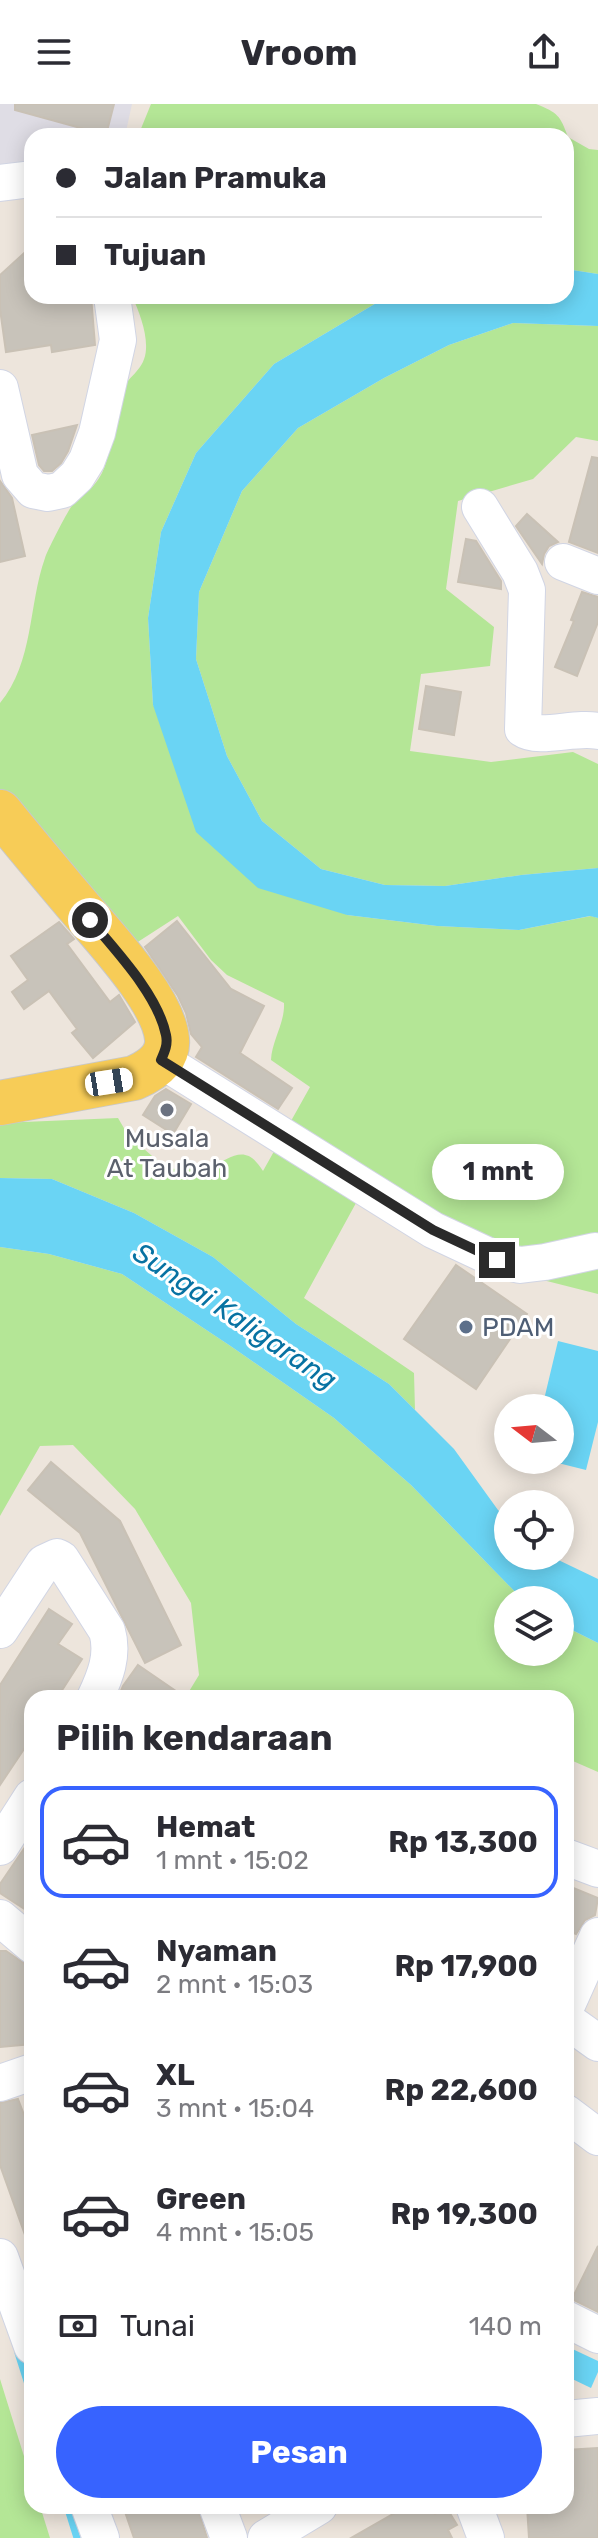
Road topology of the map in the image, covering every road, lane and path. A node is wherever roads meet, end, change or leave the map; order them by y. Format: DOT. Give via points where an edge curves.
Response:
graph roads {
  1 [pos="24,180"];
  2 [pos="0,183"];
  3 [pos="113,304"];
  4 [pos="0,388"];
  5 [pos="480,507"];
  6 [pos="563,562"];
  7 [pos="598,576"];
  8 [pos="598,731"];
  9 [pos="5,828"];
  10 [pos="161,1060"];
  11 [pos="0,1103"];
  12 [pos="595,1251"];
  13 [pos="0,1630"];
  14 [pos="98,1690"];
  15 [pos="24,1810"];
  16 [pos="0,1847"];
  17 [pos="574,1860"];
  18 [pos="598,1869"];
  19 [pos="0,1918"];
  20 [pos="598,1936"];
  21 [pos="24,1938"];
  22 [pos="574,1983"];
  23 [pos="574,2026"];
  24 [pos="598,2043"];
  25 [pos="24,2075"];
  26 [pos="0,2083"];
  27 [pos="574,2119"];
  28 [pos="598,2137"];
  29 [pos="0,2257"];
  30 [pos="574,2323"];
  31 [pos="24,2324"];
  32 [pos="598,2335"];
  33 [pos="598,2416"];
  34 [pos="574,2418"];
  35 [pos="92,2514"];
  36 [pos="220,2514"];
  37 [pos="306,2514"];
  38 [pos="477,2514"];
  39 [pos="496,2514"];
  40 [pos="101,2538"];
  41 [pos="229,2538"];
  42 [pos="266,2538"];
  43 [pos="486,2538"];
  44 [pos="498,2538"];
  1 -- 2 [label="street"];
  3 -- 4 [label="street" via="118,340 97,433 87,460 62,490 33,490 20,475"];
  5 -- 8 [label="street" via="527,590 523,729 536,734"];
  6 -- 7 [label="street"];
  9 -- 10 [label="main road" via="129,968 167,1038"];
  10 -- 11 [label="main road" via="134,1078"];
  10 -- 12 [label="street" via="433,1230 497,1260 520,1265"];
  13 -- 14 [label="street" via="44,1563 61,1559 110,1641"];
  15 -- 16 [label="street"];
  17 -- 18 [label="street"];
  19 -- 21 [label="street"];
  20 -- 22 [label="street"];
  23 -- 24 [label="street"];
  25 -- 26 [label="street"];
  27 -- 28 [label="street"];
  29 -- 31 [label="street"];
  30 -- 32 [label="street"];
  33 -- 34 [label="street"];
  35 -- 40 [label="street"];
  36 -- 41 [label="street"];
  37 -- 42 [label="street"];
  38 -- 43 [label="street"];
  39 -- 44 [label="street"];
}
